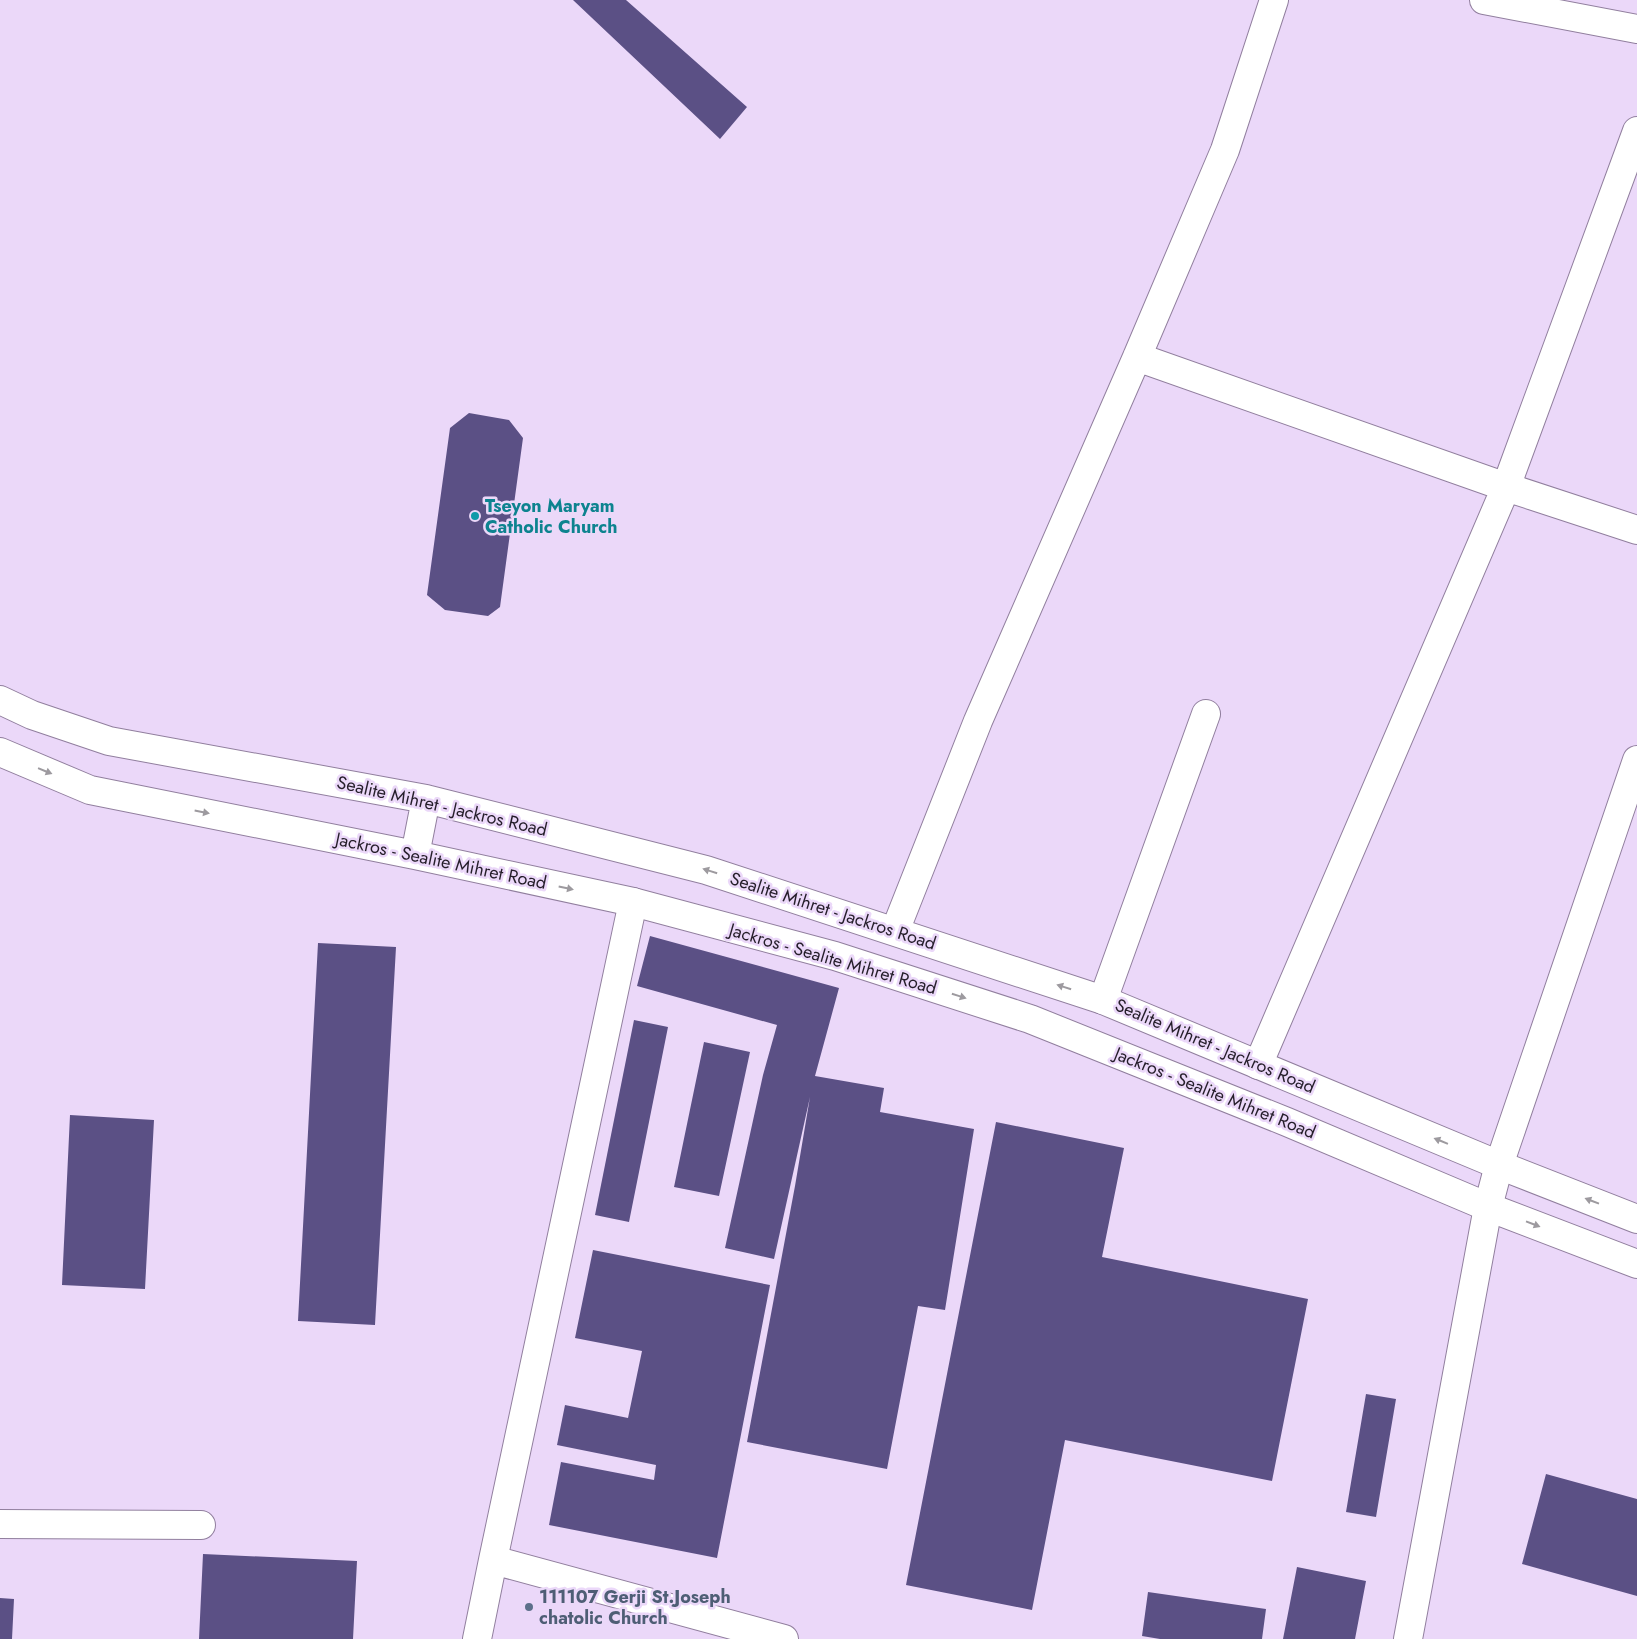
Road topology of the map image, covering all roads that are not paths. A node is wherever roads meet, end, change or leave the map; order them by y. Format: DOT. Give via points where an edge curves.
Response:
graph roads {
  1 [pos="1274,0"];
  2 [pos="1484,0"];
  3 [pos="1637,29"];
  4 [pos="1637,131"];
  5 [pos="1137,358"];
  6 [pos="1506,487"];
  7 [pos="1637,530"];
  8 [pos="0,700"];
  9 [pos="1206,714"];
  10 [pos="0,752"];
  11 [pos="1637,760"];
  12 [pos="426,799"];
  13 [pos="415,855"];
  14 [pos="633,902"];
  15 [pos="895,931"];
  16 [pos="1103,1000"];
  17 [pos="1258,1065"];
  18 [pos="1499,1165"];
  19 [pos="1488,1207"];
  20 [pos="1637,1219"];
  21 [pos="1637,1264"];
  22 [pos="0,1524"];
  23 [pos="201,1525"];
  24 [pos="493,1560"];
  25 [pos="478,1639"];
  26 [pos="784,1639"];
  27 [pos="1408,1639"];
  1 -- 5 [label="street" via="1224,150"];
  2 -- 3 [label="street"];
  4 -- 6 [label="street"];
  5 -- 6 [label="street"];
  5 -- 15 [label="street" via="978,721"];
  6 -- 7 [label="street"];
  6 -- 17 [label="street"];
  8 -- 12 [label="street, Sealite Mihret - Jackros Road" via="32,715 109,741"];
  9 -- 16 [label="street"];
  10 -- 13 [label="street, Jackros - Sealite Mihret Road, one-way" via="90,790"];
  11 -- 18 [label="street"];
  12 -- 13 [label="street"];
  15 -- 12 [label="street, Sealite Mihret - Jackros Road, one-way" via="706,870"];
  13 -- 14 [label="street, Jackros - Sealite Mihret Road, one-way"];
  14 -- 19 [label="street, Jackros - Sealite Mihret Road, one-way" via="835,956 1030,1019"];
  14 -- 24 [label="street"];
  16 -- 15 [label="street, Sealite Mihret - Jackros Road, one-way"];
  16 -- 17 [label="street, Sealite Mihret - Jackros Road"];
  18 -- 17 [label="street, Sealite Mihret - Jackros Road, one-way"];
  18 -- 19 [label="street"];
  20 -- 18 [label="street, Sealite Mihret - Jackros Road, one-way"];
  19 -- 21 [label="street, Jackros - Sealite Mihret Road, one-way"];
  19 -- 27 [label="street"];
  22 -- 23 [label="street"];
  24 -- 25 [label="street"];
  24 -- 26 [label="street"];
}
